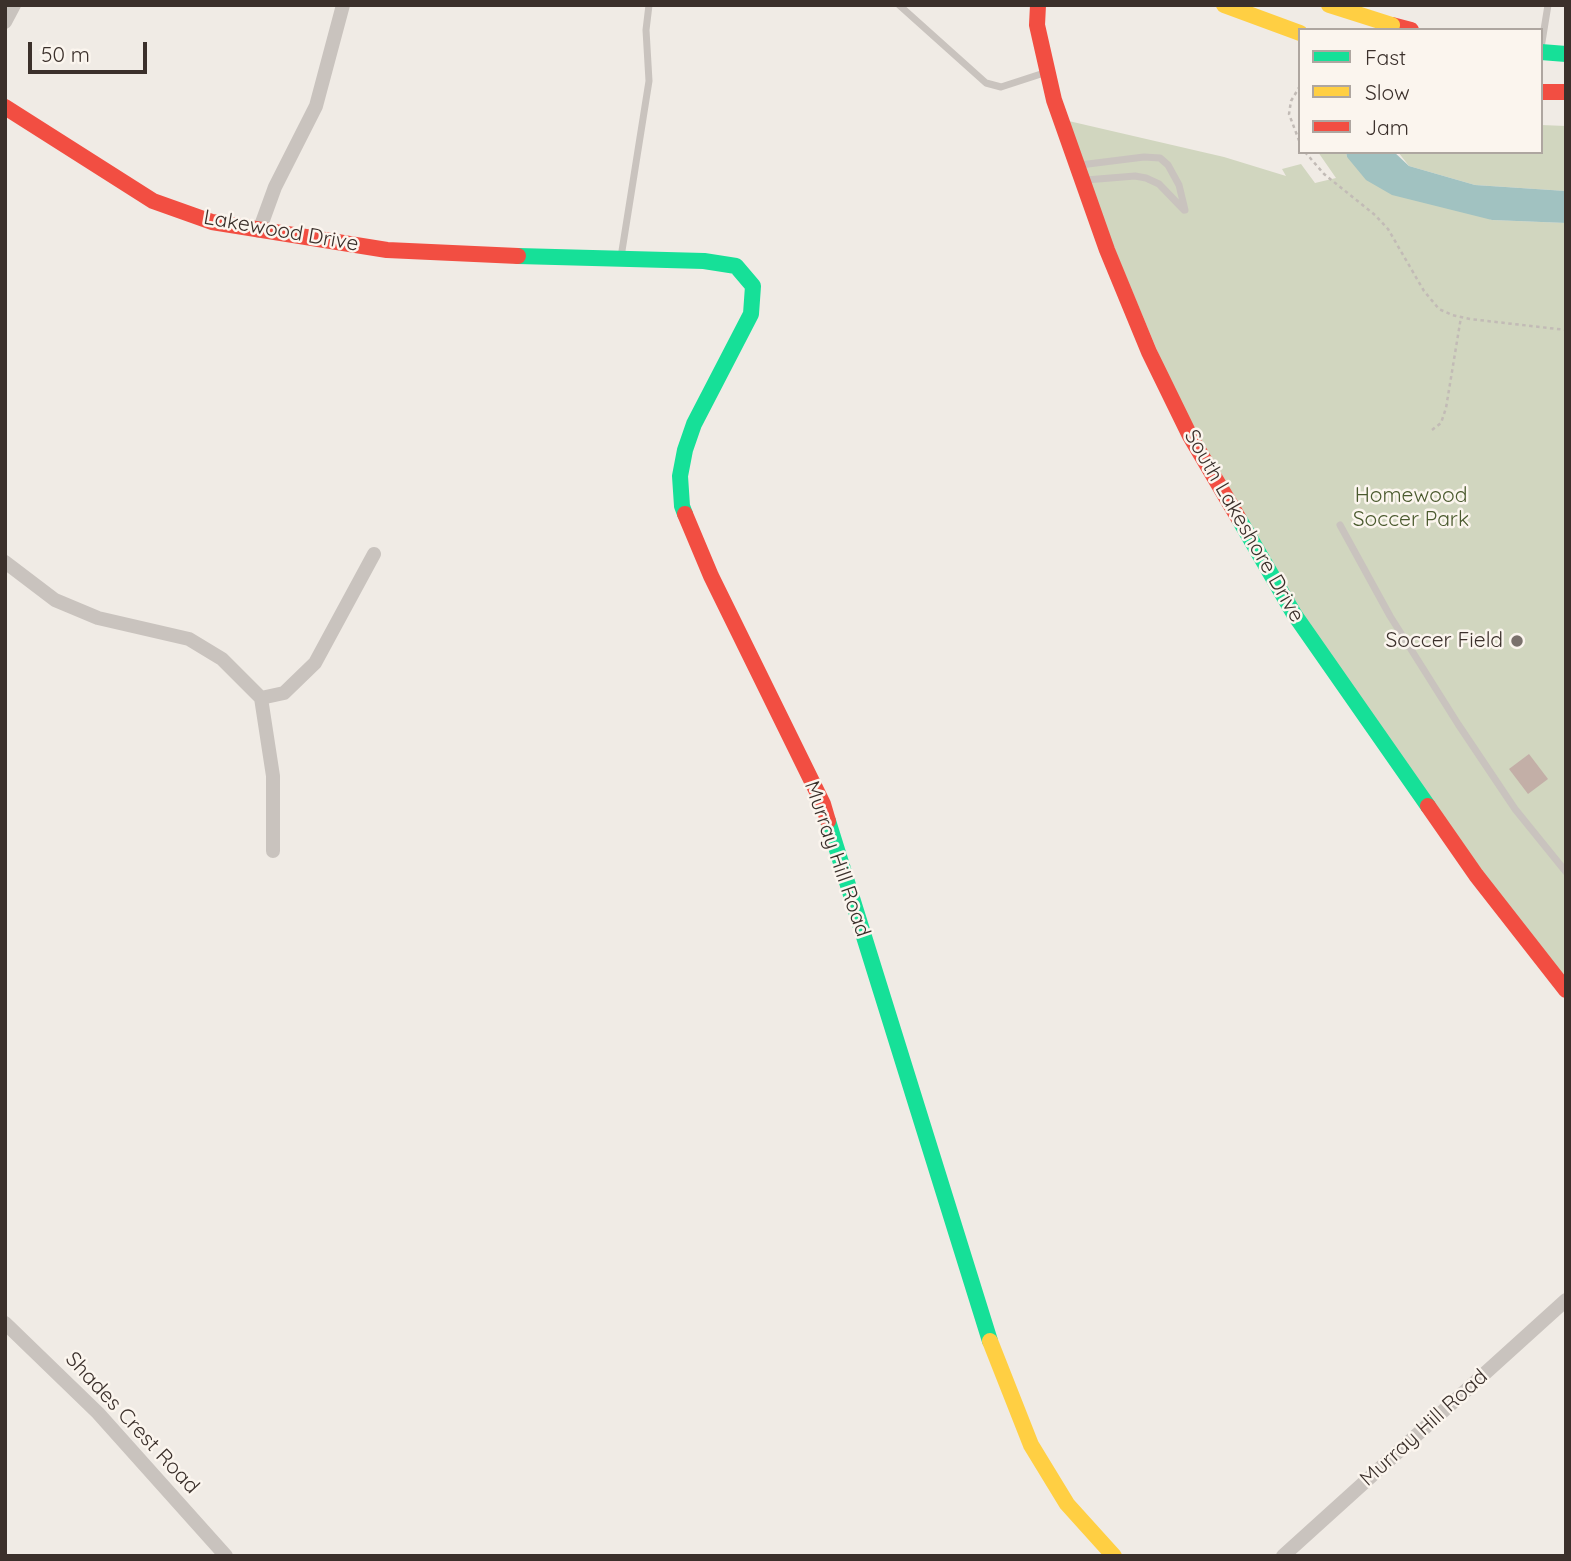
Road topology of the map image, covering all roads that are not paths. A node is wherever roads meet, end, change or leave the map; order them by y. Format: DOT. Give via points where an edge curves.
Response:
graph roads {
  1 [pos="14,5"];
  2 [pos="343,5"];
  3 [pos="649,5"];
  4 [pos="899,5"];
  5 [pos="1038,5"];
  6 [pos="1224,5"];
  7 [pos="1329,5"];
  8 [pos="1548,5"];
  9 [pos="5,22"];
  10 [pos="1403,28"];
  11 [pos="1298,32"];
  12 [pos="1543,37"];
  13 [pos="1543,50"];
  14 [pos="1566,54"];
  15 [pos="1048,72"];
  16 [pos="1543,92"];
  17 [pos="1566,92"];
  18 [pos="5,107"];
  19 [pos="1079,173"];
  20 [pos="259,231"];
  21 [pos="586,259"];
  22 [pos="621,260"];
  23 [pos="1339,524"];
  24 [pos="374,554"];
  25 [pos="5,562"];
  26 [pos="261,698"];
  27 [pos="273,851"];
  28 [pos="1566,872"];
  29 [pos="1566,990"];
  30 [pos="1566,1300"];
  31 [pos="5,1323"];
  32 [pos="226,1556"];
  33 [pos="1114,1556"];
  34 [pos="1283,1556"];
  1 -- 9 [label="street"];
  2 -- 20 [label="street" via="316,106 275,187"];
  3 -- 22 [label="lane" via="649,81"];
  4 -- 15 [label="lane" via="986,83 1002,87"];
  5 -- 15 [label="street, South Lakeshore Drive" via="1037,25"];
  6 -- 11 [label="street"];
  7 -- 10 [label="street, bridge"];
  8 -- 12 [label="lane"];
  13 -- 14 [label="street"];
  15 -- 19 [label="street, South Lakeshore Drive"];
  16 -- 17 [label="street"];
  18 -- 20 [label="street, Lakewood Drive" via="153,201 212,222"];
  19 -- 19 [label="lane" via="1146,178 1159,184 1185,210 1179,185 1160,158 1144,157"];
  19 -- 29 [label="street, South Lakeshore Drive" via="1149,352 1190,436 1294,614 1476,875"];
  20 -- 21 [label="street, Lakewood Drive" via="387,250"];
  21 -- 22 [label="street, Murray Hill Road"];
  22 -- 33 [label="street, Murray Hill Road" via="736,265 753,286 751,314 685,450 680,475 682,506 711,576 822,804 995,1356 1031,1445 1067,1504"];
  23 -- 28 [label="lane" via="1458,724 1515,809"];
  24 -- 26 [label="street" via="315,663 284,693"];
  25 -- 26 [label="street" via="55,600 98,618 190,639 222,659"];
  26 -- 27 [label="street" via="274,776"];
  30 -- 34 [label="street, Murray Hill Road"];
  31 -- 32 [label="street, Shades Crest Road" via="98,1413"];
}
